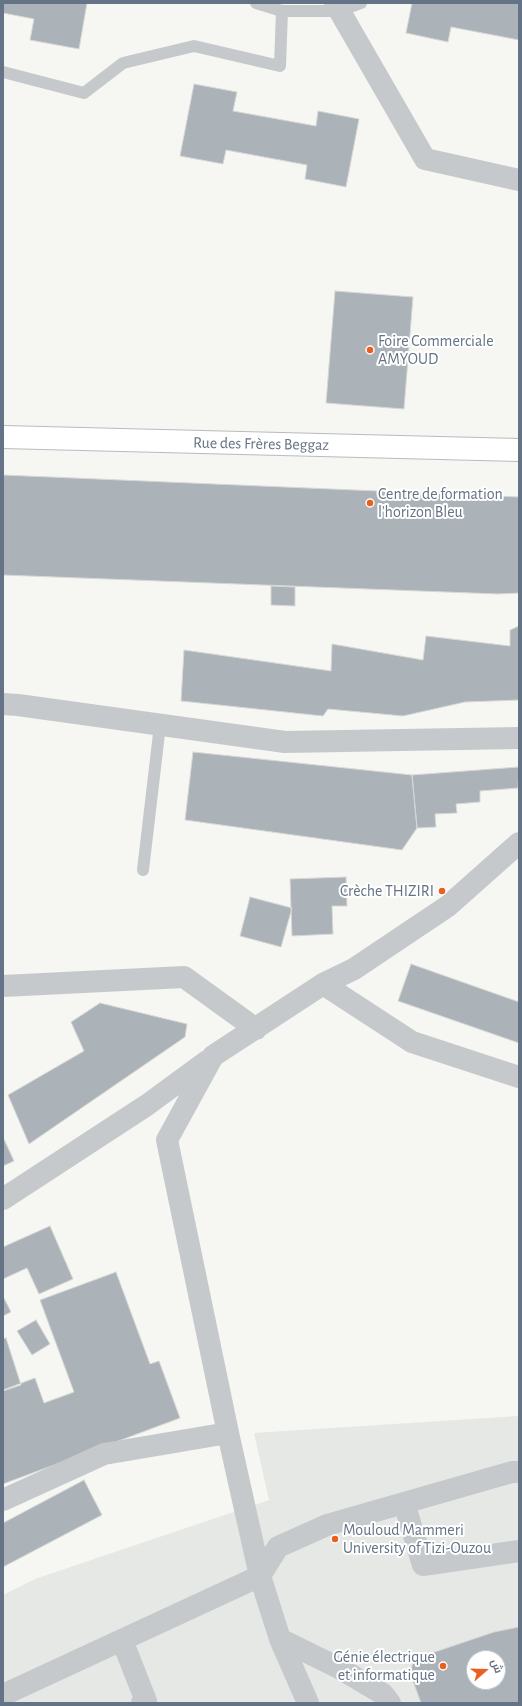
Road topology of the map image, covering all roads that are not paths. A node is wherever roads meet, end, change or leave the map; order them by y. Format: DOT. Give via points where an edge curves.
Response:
graph roads {
  1 [pos="256,3"];
  2 [pos="361,3"];
  3 [pos="337,7"];
  4 [pos="282,11"];
  5 [pos="3,72"];
  6 [pos="519,180"];
  7 [pos="3,437"];
  8 [pos="519,450"];
  9 [pos="3,704"];
  10 [pos="160,725"];
  11 [pos="519,738"];
  12 [pos="519,843"];
  13 [pos="143,870"];
  14 [pos="323,984"];
  15 [pos="3,986"];
  16 [pos="256,1029"];
  17 [pos="213,1056"];
  18 [pos="519,1077"];
  19 [pos="3,1199"];
  20 [pos="228,1433"];
  21 [pos="519,1472"];
  22 [pos="3,1500"];
  23 [pos="404,1503"];
  24 [pos="519,1551"];
  25 [pos="260,1576"];
  26 [pos="280,1639"];
  27 [pos="122,1640"];
  28 [pos="3,1695"];
  29 [pos="142,1703"];
  30 [pos="308,1703"];
  31 [pos="390,1703"];
  1 -- 4 [label="lane"];
  2 -- 3 [label="lane"];
  3 -- 4 [label="lane"];
  3 -- 6 [label="street" via="424,159"];
  4 -- 5 [label="lane" via="280,66 194,46 123,64 84,93"];
  7 -- 8 [label="main road, Rue des Frères Beggaz"];
  9 -- 10 [label="street"];
  10 -- 11 [label="street" via="285,742"];
  10 -- 13 [label="lane"];
  12 -- 14 [label="street" via="448,906 354,969"];
  14 -- 16 [label="street"];
  14 -- 18 [label="street" via="412,1042"];
  15 -- 16 [label="street" via="184,977"];
  16 -- 17 [label="street"];
  17 -- 19 [label="street" via="147,1105"];
  17 -- 20 [label="street" via="167,1140"];
  20 -- 22 [label="street" via="104,1454"];
  20 -- 25 [label="street"];
  21 -- 23 [label="street"];
  23 -- 24 [label="street" via="423,1565"];
  23 -- 25 [label="street" via="327,1525 278,1547"];
  25 -- 26 [label="street"];
  25 -- 27 [label="street"];
  26 -- 30 [label="street"];
  26 -- 31 [label="street" via="383,1694"];
  27 -- 28 [label="street"];
  27 -- 29 [label="street" via="146,1701"];
}
